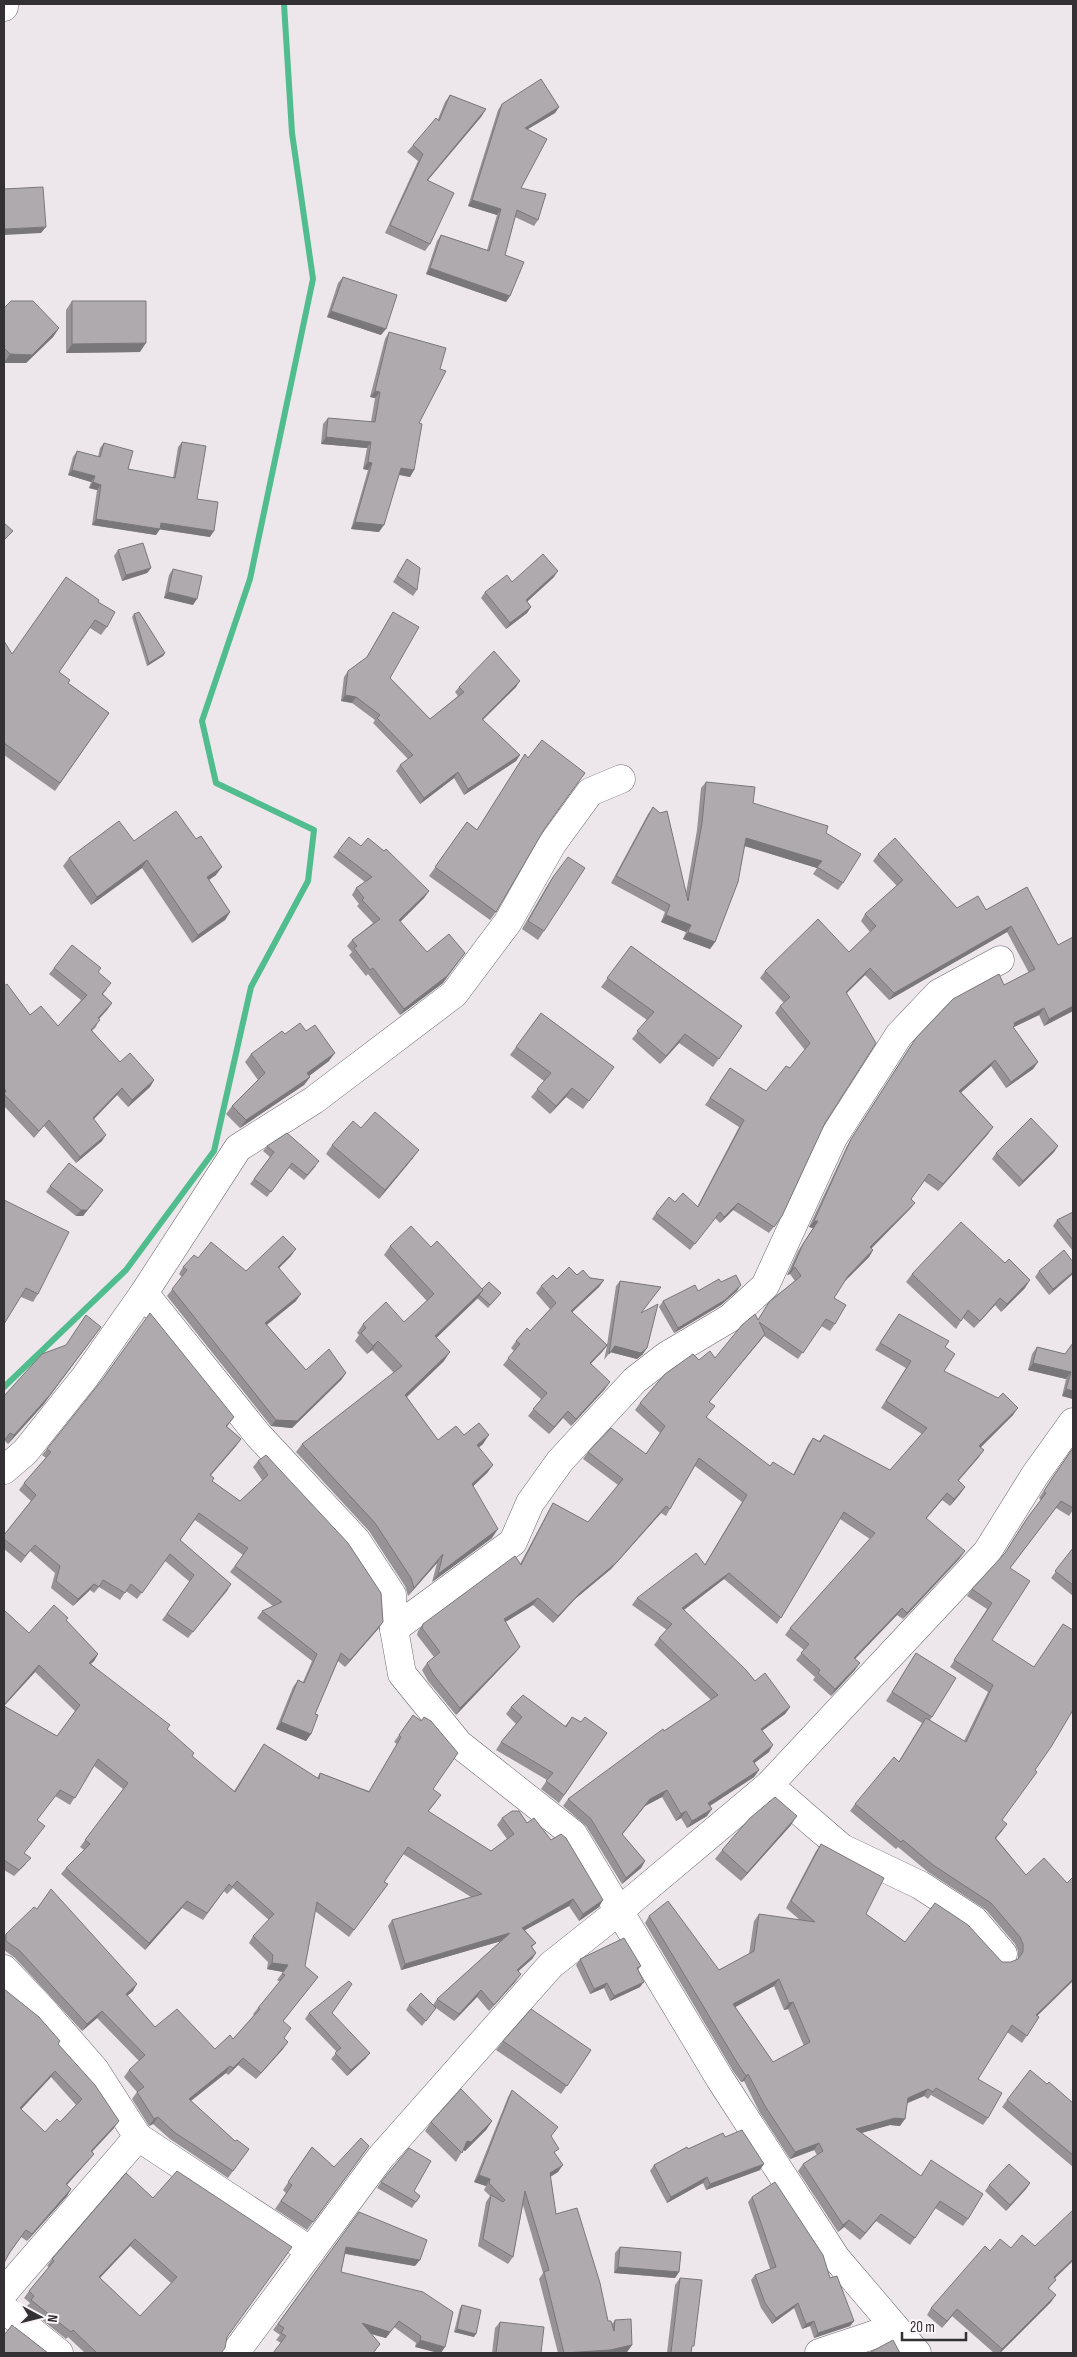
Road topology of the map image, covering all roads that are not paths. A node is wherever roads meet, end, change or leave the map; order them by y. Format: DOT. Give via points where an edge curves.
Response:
graph roads {
  1 [pos="621,779"];
  2 [pos="1000,960"];
  3 [pos="144,1294"];
  4 [pos="1073,1422"];
  5 [pos="4,1470"];
  6 [pos="394,1630"];
  7 [pos="769,1785"];
  8 [pos="619,1911"];
  9 [pos="1003,1954"];
  10 [pos="4,1969"];
  11 [pos="138,2137"];
  12 [pos="311,2251"];
  13 [pos="4,2292"];
  14 [pos="4,2309"];
  15 [pos="894,2328"];
  16 [pos="59,2353"];
  17 [pos="235,2353"];
  18 [pos="819,2353"];
  19 [pos="917,2353"];
  1 -- 3 [label="street" via="590,792 552,844 508,922 454,994 314,1100 238,1148"];
  2 -- 6 [label="street" via="939,993 900,1035 833,1138 765,1286 730,1318 666,1356 635,1380 560,1461 530,1502 513,1542"];
  3 -- 5 [label="street" via="85,1377 25,1452"];
  3 -- 6 [label="street" via="258,1435 356,1540 392,1595"];
  4 -- 7 [label="street" via="986,1552"];
  6 -- 8 [label="street" via="402,1674 459,1744 573,1834"];
  7 -- 8 [label="street"];
  7 -- 9 [label="street" via="842,1848 920,1885 974,1920"];
  8 -- 12 [label="street" via="551,1965 380,2158"];
  8 -- 15 [label="street" via="720,2079 836,2258"];
  10 -- 11 [label="street" via="95,2070"];
  11 -- 12 [label="street"];
  11 -- 13 [label="street"];
  12 -- 17 [label="street"];
  14 -- 16 [label="street"];
  15 -- 18 [label="street"];
  15 -- 19 [label="street"];
}
